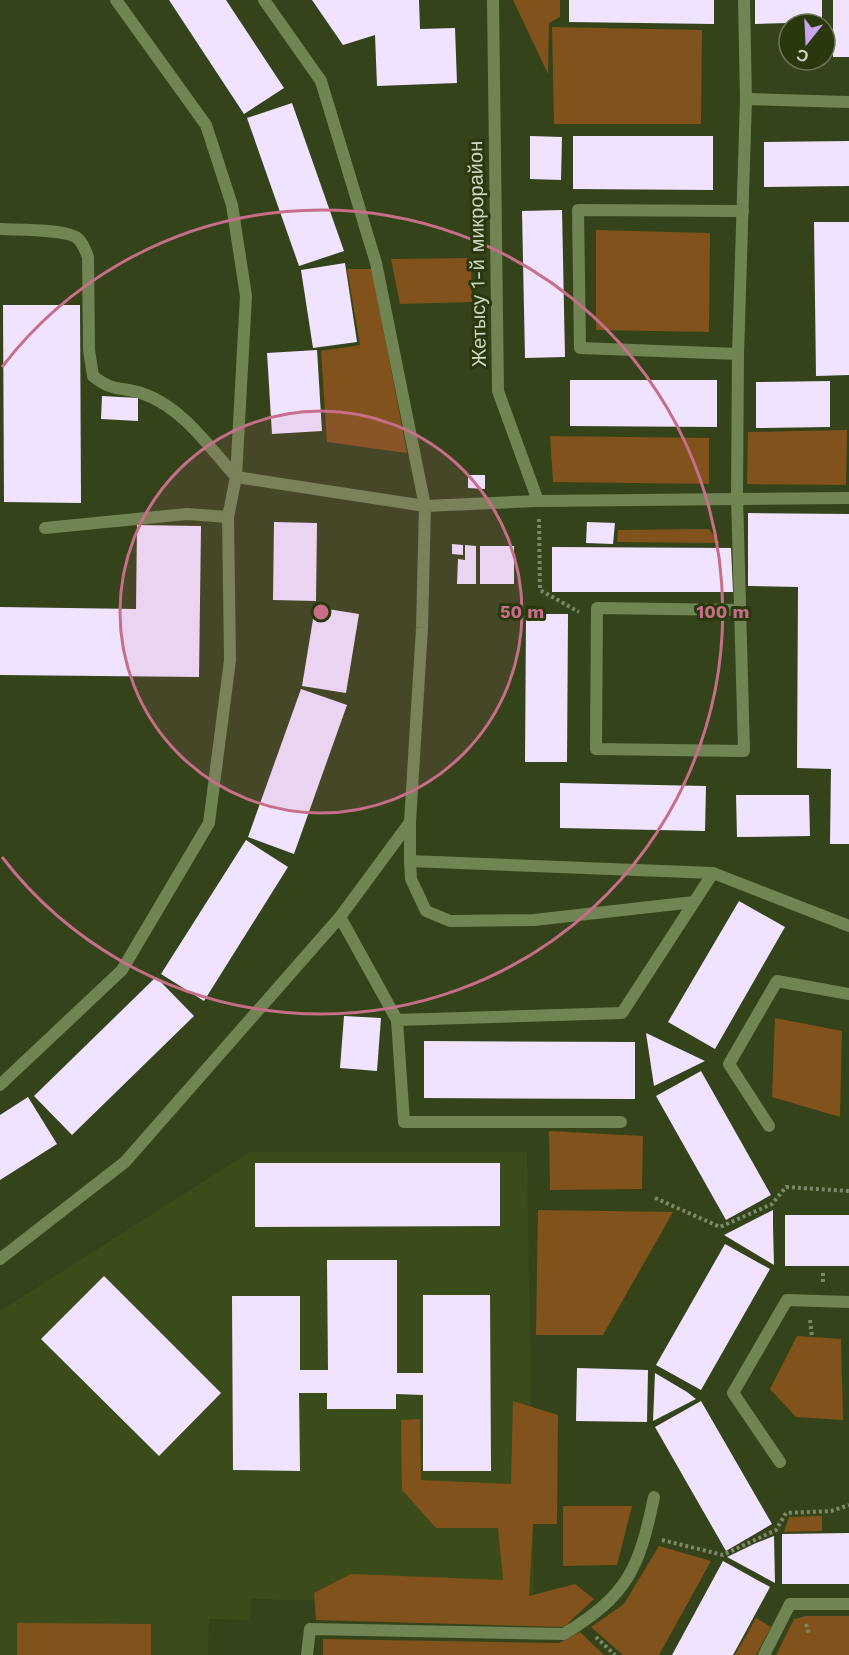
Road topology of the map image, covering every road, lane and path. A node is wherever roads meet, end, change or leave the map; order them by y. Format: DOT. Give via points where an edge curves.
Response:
graph roads {
  1 [pos="116,0"];
  2 [pos="264,0"];
  3 [pos="493,0"];
  4 [pos="744,0"];
  5 [pos="746,99"];
  6 [pos="849,102"];
  7 [pos="743,210"];
  8 [pos="0,229"];
  9 [pos="738,354"];
  10 [pos="236,477"];
  11 [pos="737,497"];
  12 [pos="849,498"];
  13 [pos="538,501"];
  14 [pos="425,506"];
  15 [pos="228,517"];
  16 [pos="45,528"];
  17 [pos="740,610"];
  18 [pos="597,621"];
  19 [pos="411,822"];
  20 [pos="410,861"];
  21 [pos="712,873"];
  22 [pos="694,902"];
  23 [pos="340,916"];
  24 [pos="849,926"];
  25 [pos="849,994"];
  26 [pos="397,1020"];
  27 [pos="0,1085"];
  28 [pos="621,1122"];
  29 [pos="769,1126"];
  30 [pos="849,1191"];
  31 [pos="655,1198"];
  32 [pos="0,1259"];
  33 [pos="849,1302"];
  34 [pos="780,1462"];
  35 [pos="654,1497"];
  36 [pos="849,1505"];
  37 [pos="645,1535"];
  38 [pos="849,1604"];
  39 [pos="581,1623"];
  40 [pos="307,1655"];
  41 [pos="615,1655"];
  42 [pos="764,1655"];
  1 -- 10 [label="lane" via="206,125 232,205 246,296"];
  2 -- 14 [label="lane" via="321,81 376,263"];
  3 -- 13 [label="lane, Жетысу 1-й микрорайон" via="498,391"];
  4 -- 5 [label="lane"];
  5 -- 6 [label="lane"];
  5 -- 7 [label="lane"];
  7 -- 9 [label="lane"];
  7 -- 9 [label="lane" via="578,210 580,348"];
  8 -- 10 [label="lane" via="75,237 83,245 88,257 93,376 107,387 144,394 167,407 189,424"];
  9 -- 11 [label="lane"];
  10 -- 14 [label="lane"];
  10 -- 15 [label="lane"];
  11 -- 12 [label="lane"];
  11 -- 13 [label="lane"];
  11 -- 17 [label="lane"];
  13 -- 14 [label="lane"];
  13 -- 18 [label="path" via="540,590"];
  14 -- 19 [label="lane"];
  15 -- 16 [label="lane" via="187,514"];
  15 -- 27 [label="lane" via="230,660 209,823 122,970"];
  17 -- 18 [label="lane" via="597,608"];
  17 -- 18 [label="lane" via="744,751 596,750"];
  19 -- 20 [label="lane"];
  19 -- 23 [label="lane"];
  20 -- 21 [label="lane"];
  20 -- 22 [label="lane" via="413,885 426,911 450,921 534,920"];
  21 -- 22 [label="lane"];
  21 -- 24 [label="lane"];
  22 -- 26 [label="lane" via="622,1013"];
  23 -- 26 [label="lane"];
  23 -- 32 [label="lane" via="125,1162"];
  25 -- 29 [label="lane" via="777,981 729,1064"];
  26 -- 28 [label="lane" via="404,1122"];
  30 -- 31 [label="path" via="786,1187 771,1204 720,1227"];
  33 -- 34 [label="lane" via="787,1300 733,1393"];
  35 -- 37 [label="lane"];
  36 -- 37 [label="path" via="786,1512 776,1530 723,1555"];
  37 -- 39 [label="lane" via="622,1589"];
  38 -- 42 [label="lane" via="790,1604"];
  39 -- 40 [label="lane" via="564,1634 310,1629"];
  39 -- 41 [label="path"];
}
